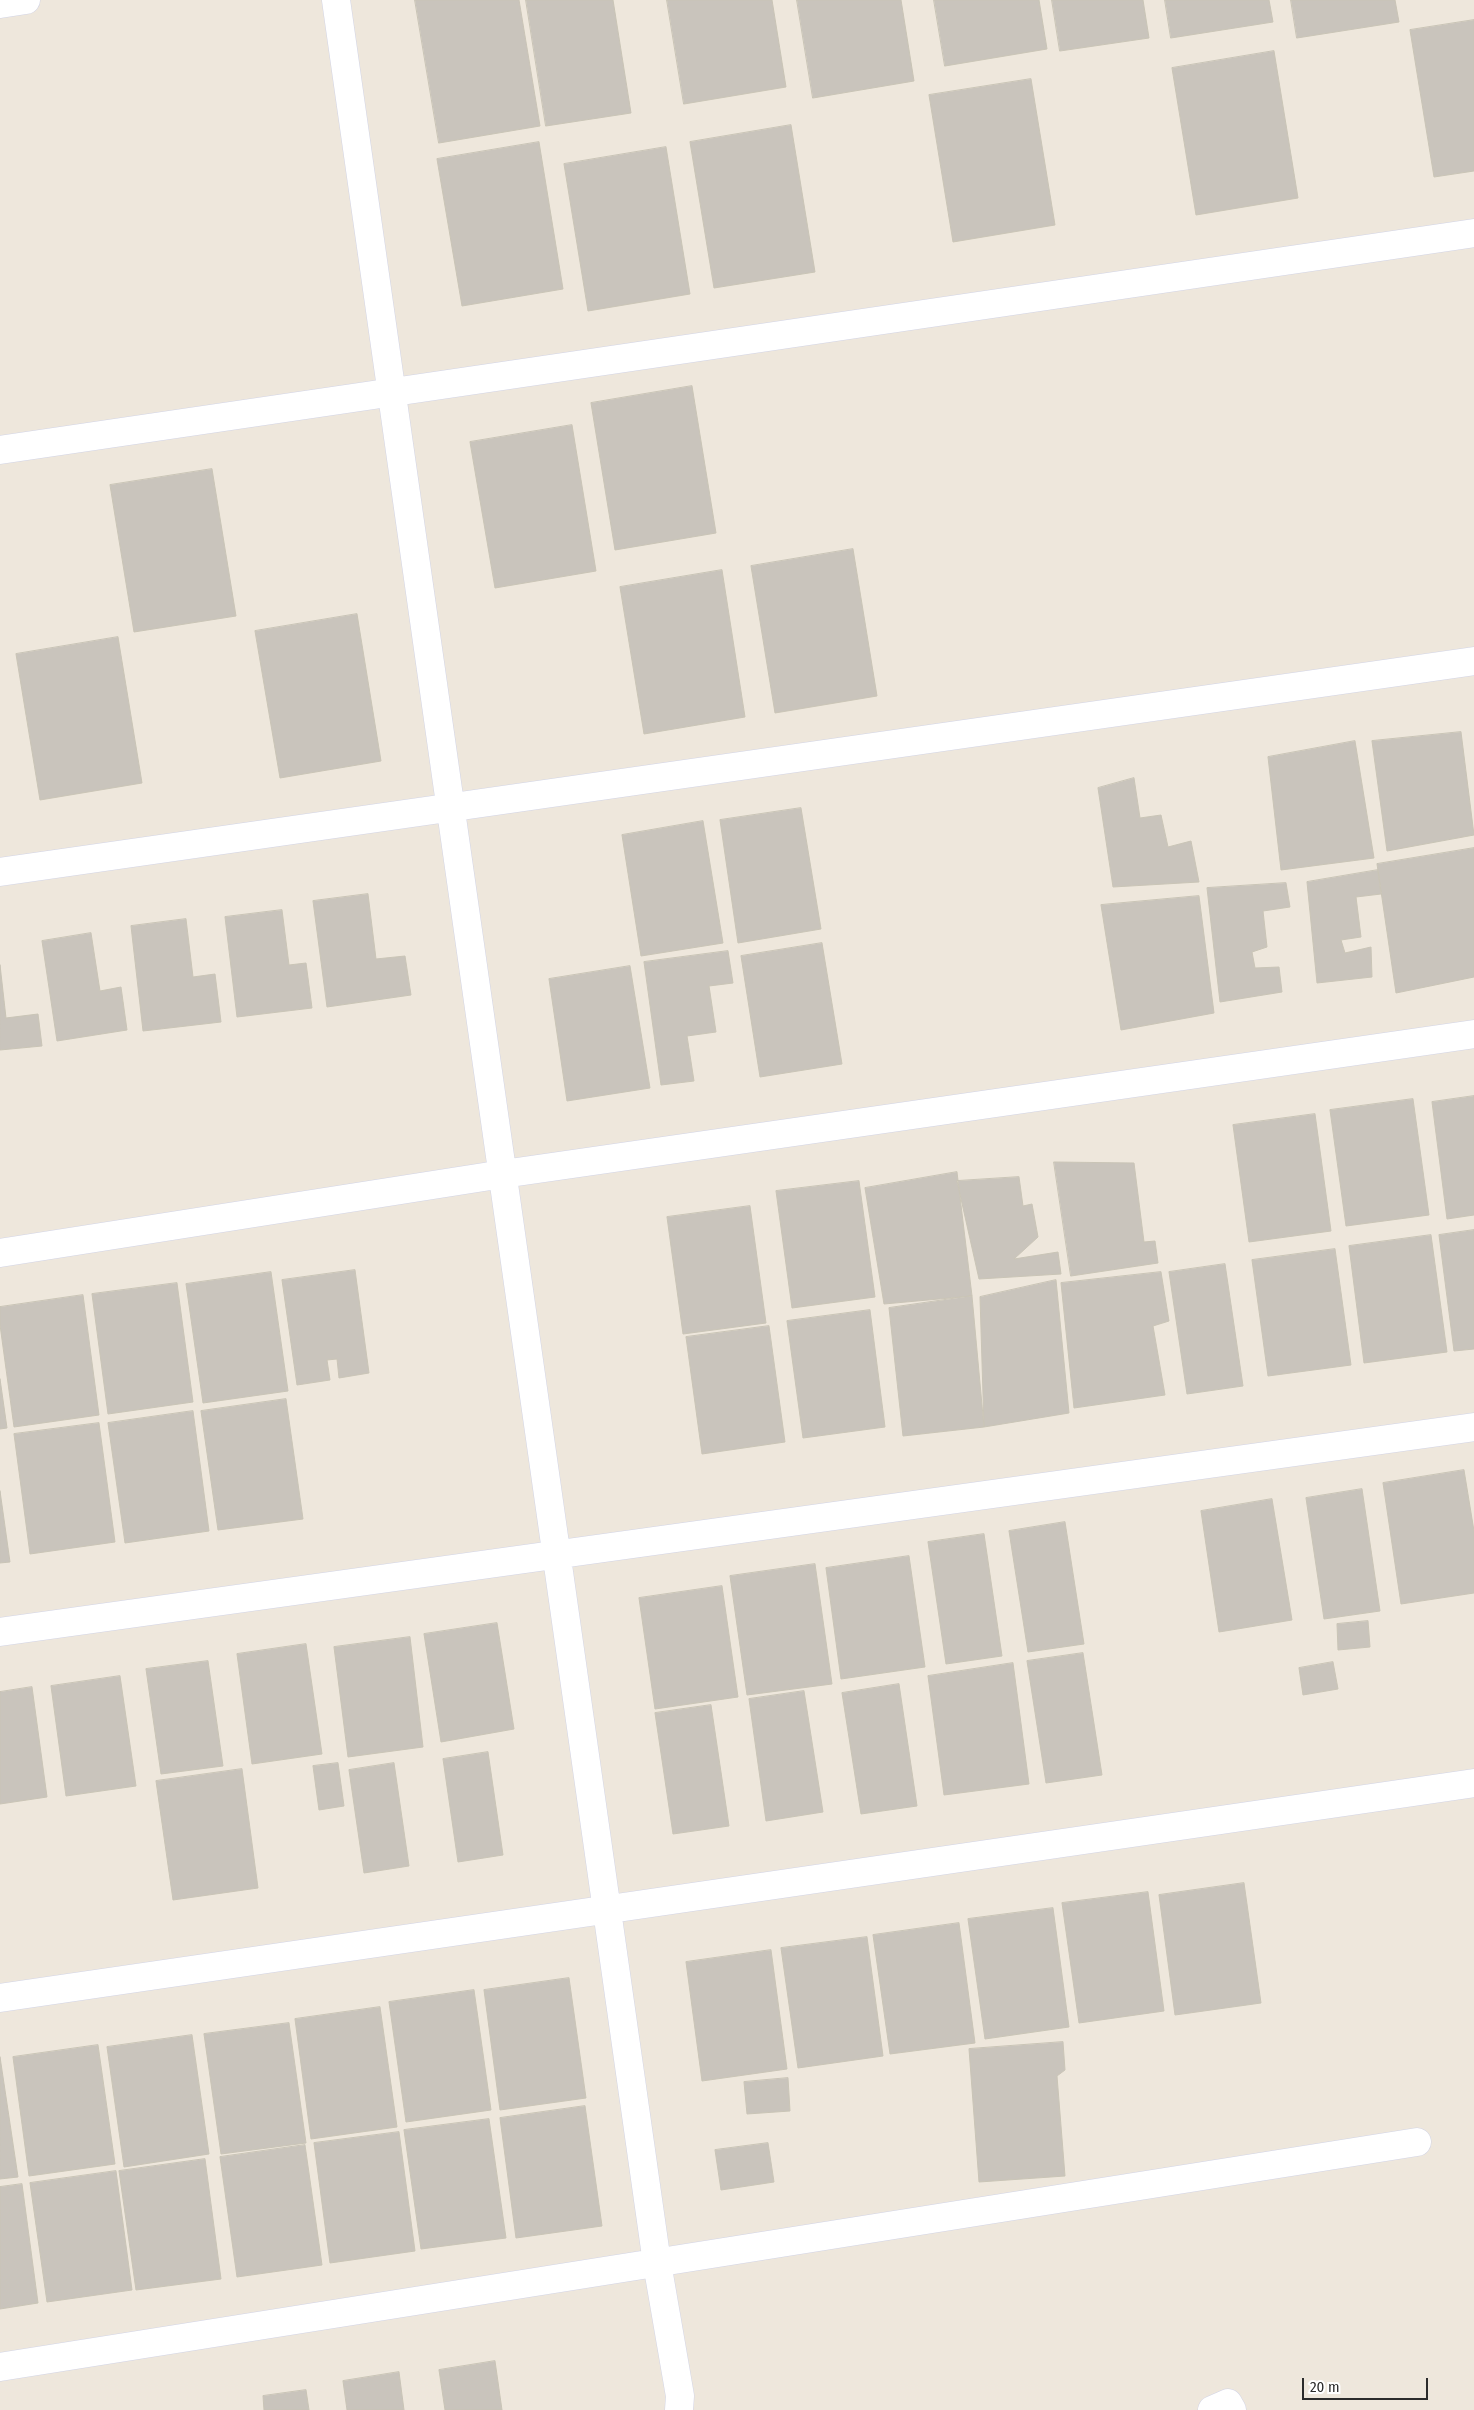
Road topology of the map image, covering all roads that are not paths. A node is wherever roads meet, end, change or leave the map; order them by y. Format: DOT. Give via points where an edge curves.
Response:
graph roads {
  1 [pos="26,0"];
  2 [pos="336,0"];
  3 [pos="0,4"];
  4 [pos="1474,234"];
  5 [pos="392,392"];
  6 [pos="0,450"];
  7 [pos="1474,661"];
  8 [pos="451,808"];
  9 [pos="0,872"];
  10 [pos="1474,1034"];
  11 [pos="503,1174"];
  12 [pos="0,1254"];
  13 [pos="1474,1427"];
  14 [pos="557,1555"];
  15 [pos="0,1632"];
  16 [pos="1474,1783"];
  17 [pos="608,1910"];
  18 [pos="0,1998"];
  19 [pos="1417,2142"];
  20 [pos="657,2263"];
  21 [pos="0,2368"];
  22 [pos="679,2410"];
  23 [pos="1212,2410"];
  24 [pos="1232,2410"];
  1 -- 3 [label="street"];
  2 -- 5 [label="street"];
  4 -- 5 [label="street"];
  5 -- 6 [label="street"];
  5 -- 8 [label="street"];
  7 -- 8 [label="street"];
  8 -- 9 [label="street"];
  8 -- 11 [label="street"];
  10 -- 11 [label="street"];
  11 -- 12 [label="street"];
  11 -- 14 [label="street"];
  13 -- 14 [label="street"];
  14 -- 15 [label="street"];
  14 -- 17 [label="street"];
  16 -- 17 [label="street"];
  17 -- 18 [label="street"];
  17 -- 20 [label="street"];
  19 -- 20 [label="street"];
  20 -- 21 [label="street"];
  20 -- 22 [label="street" via="680,2396"];
  23 -- 24 [label="street" via="1228,2403"];
}
